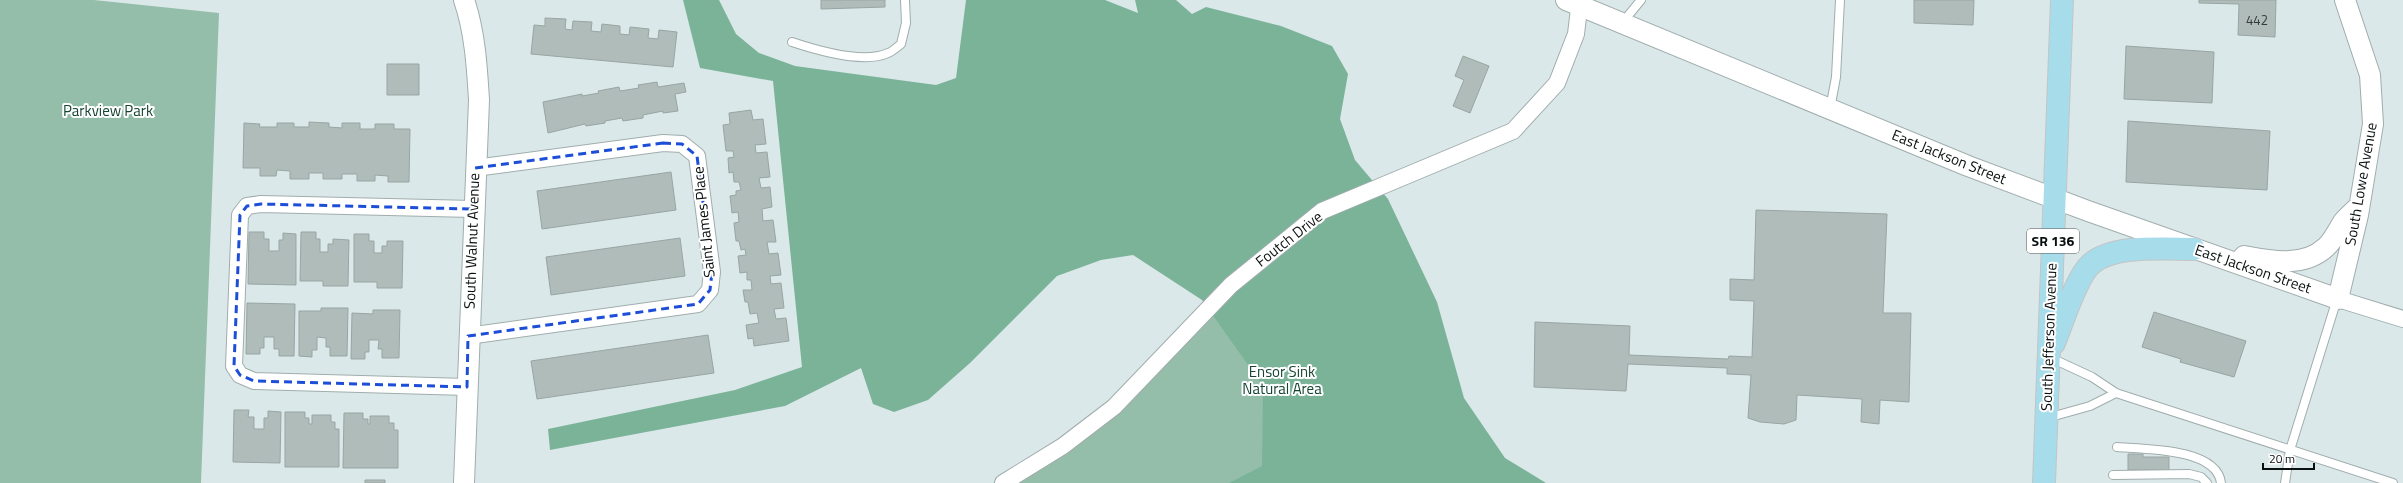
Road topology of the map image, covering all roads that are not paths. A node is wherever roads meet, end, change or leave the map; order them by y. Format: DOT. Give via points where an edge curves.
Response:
graph roads {
  1 [pos="464,0"];
  2 [pos="905,0"];
  3 [pos="1641,0"];
  4 [pos="1840,0"];
  5 [pos="2062,0"];
  6 [pos="2345,0"];
  7 [pos="1575,2"];
  8 [pos="1622,24"];
  9 [pos="792,42"];
  10 [pos="1830,109"];
  11 [pos="475,168"];
  12 [pos="2054,198"];
  13 [pos="2359,205"];
  14 [pos="473,209"];
  15 [pos="2194,249"];
  16 [pos="2338,299"];
  17 [pos="2403,320"];
  18 [pos="468,336"];
  19 [pos="2048,357"];
  20 [pos="467,387"];
  21 [pos="2116,393"];
  22 [pos="2046,418"];
  23 [pos="2117,447"];
  24 [pos="2290,450"];
  25 [pos="2113,475"];
  26 [pos="464,483"];
  27 [pos="1003,483"];
  28 [pos="2044,483"];
  29 [pos="2207,483"];
  30 [pos="2221,483"];
  31 [pos="2285,483"];
  32 [pos="2393,483"];
  1 -- 11 [label="street, South Walnut Avenue" via="469,14 475,53 479,100"];
  2 -- 9 [label="lane" via="906,23 901,44 887,54 858,57 820,51"];
  3 -- 8 [label="lane"];
  4 -- 10 [label="lane" via="1836,77"];
  5 -- 12 [label="main road, South Jefferson Avenue / SR 136"];
  6 -- 13 [label="street, South Lowe Avenue" via="2370,75 2373,124"];
  7 -- 8 [label="street, East Jackson Street"];
  7 -- 27 [label="street, Foutch Drive" via="1576,34 1557,83 1513,131 1322,211 1231,285 1114,407 1063,446"];
  8 -- 10 [label="street, East Jackson Street"];
  10 -- 12 [label="street, East Jackson Street" via="1968,166"];
  11 -- 14 [label="street, South Walnut Avenue"];
  11 -- 18 [label="street, Saint James Place" via="663,143 682,144 697,156 712,272 710,290 698,304"];
  12 -- 15 [label="street, East Jackson Street"];
  12 -- 19 [label="main road, South Jefferson Avenue / SR 136"];
  13 -- 15 [label="street" via="2344,220 2326,247 2305,259 2286,262"];
  13 -- 16 [label="street, South Lowe Avenue"];
  14 -- 18 [label="street, South Walnut Avenue"];
  14 -- 20 [label="street" via="261,204 246,206 240,215 234,366 240,375 254,381"];
  15 -- 16 [label="street, East Jackson Street"];
  15 -- 19 [label="main road" via="2142,250 2110,254 2090,265 2073,296"];
  16 -- 17 [label="street"];
  16 -- 24 [label="lane"];
  18 -- 20 [label="street, South Walnut Avenue"];
  19 -- 21 [label="lane" via="2092,377"];
  19 -- 22 [label="main road, South Jefferson Avenue / SR 136"];
  20 -- 26 [label="street, South Walnut Avenue"];
  21 -- 22 [label="lane" via="2090,406"];
  21 -- 24 [label="lane"];
  22 -- 28 [label="main road, South Jefferson Avenue / SR 136"];
  23 -- 30 [label="lane" via="2160,450 2195,457 2211,464 2220,474"];
  24 -- 31 [label="lane"];
  24 -- 32 [label="lane"];
  25 -- 29 [label="lane" via="2189,474 2201,477"];
}
